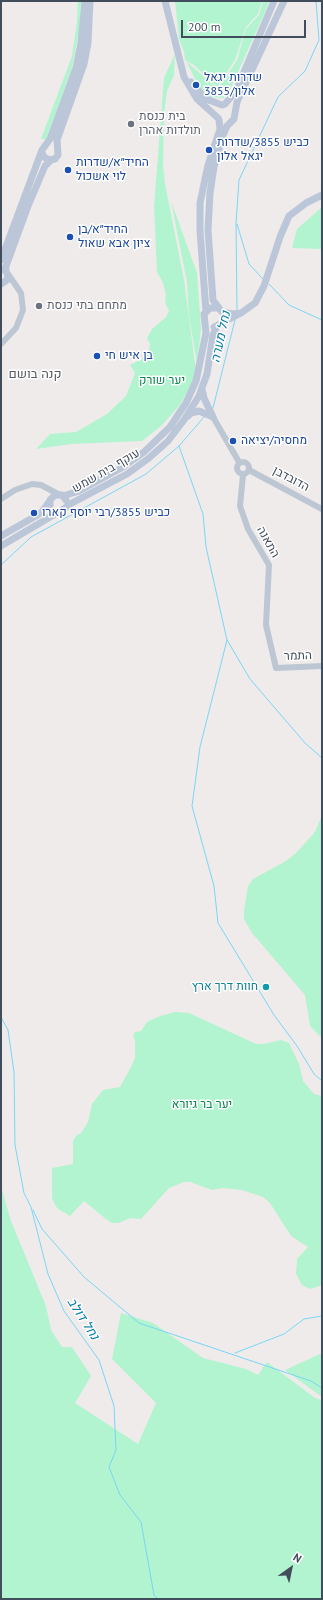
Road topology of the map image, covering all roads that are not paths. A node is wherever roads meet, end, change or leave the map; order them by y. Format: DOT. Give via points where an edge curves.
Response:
graph roads {
  1 [pos="84,1"];
  2 [pos="90,1"];
  3 [pos="165,1"];
  4 [pos="274,1"];
  5 [pos="284,1"];
  6 [pos="178,52"];
  7 [pos="223,105"];
  8 [pos="235,111"];
  9 [pos="218,119"];
  10 [pos="230,122"];
  11 [pos="46,146"];
  12 [pos="56,147"];
  13 [pos="42,153"];
  14 [pos="51,160"];
  15 [pos="322,196"];
  16 [pos="1,260"];
  17 [pos="5,271"];
  18 [pos="2,283"];
  19 [pos="18,289"];
  20 [pos="220,310"];
  21 [pos="206,311"];
  22 [pos="241,313"];
  23 [pos="19,321"];
  24 [pos="205,322"];
  25 [pos="219,325"];
  26 [pos="1,339"];
  27 [pos="1,344"];
  28 [pos="202,387"];
  29 [pos="213,417"];
  30 [pos="186,418"];
  31 [pos="239,462"];
  32 [pos="249,470"];
  33 [pos="243,475"];
  34 [pos="41,485"];
  35 [pos="61,495"];
  36 [pos="1,499"];
  37 [pos="49,501"];
  38 [pos="66,506"];
  39 [pos="322,509"];
  40 [pos="58,512"];
  41 [pos="1,536"];
  42 [pos="1,546"];
  43 [pos="322,666"];
  44 [pos="276,668"];
  1 -- 11 [label="main road" via="81,43 76,68"];
  2 -- 12 [label="main road" via="89,35 84,64 56,140"];
  3 -- 6 [label="main road"];
  4 -- 7 [label="main road" via="236,91"];
  5 -- 8 [label="main road"];
  6 -- 7 [label="main road" via="187,77 195,88 206,99"];
  6 -- 9 [label="main road" via="184,77 192,92"];
  7 -- 8 [label="main road" via="230,105"];
  7 -- 9 [label="main road" via="217,110"];
  8 -- 10 [label="main road" via="234,119"];
  9 -- 10 [label="main road" via="224,123"];
  9 -- 21 [label="main road" via="220,129 206,172 200,203"];
  10 -- 20 [label="main road" via="219,148 208,203 213,300"];
  11 -- 12 [label="main road" via="50,144"];
  11 -- 13 [label="main road"];
  12 -- 14 [label="main road" via="58,155"];
  13 -- 14 [label="main road" via="45,158"];
  13 -- 16 [label="main road"];
  14 -- 17 [label="main road" via="45,166 36,187"];
  15 -- 22 [label="main road" via="306,203 289,216 261,293 255,303"];
  17 -- 18 [label="main road" via="8,278"];
  17 -- 19 [label="street"];
  18 -- 19 [label="street" via="11,284"];
  19 -- 23 [label="street" via="23,305"];
  20 -- 21 [label="main road" via="213,307"];
  20 -- 22 [label="main road" via="232,314"];
  20 -- 25 [label="main road" via="224,317"];
  21 -- 24 [label="main road"];
  22 -- 25 [label="main road"];
  23 -- 26 [label="street" via="11,332"];
  23 -- 27 [label="street"];
  24 -- 25 [label="main road" via="209,326"];
  24 -- 35 [label="main road, עוקף בית שמש" via="204,344 196,381 186,403 170,427 153,445 128,464 84,488"];
  25 -- 28 [label="main road, עוקף בית שמש" via="213,335 207,374"];
  28 -- 29 [label="main road"];
  28 -- 30 [label="main road, עוקף בית שמש"];
  29 -- 30 [label="main road" via="199,411 191,413"];
  29 -- 31 [label="street"];
  30 -- 38 [label="main road, עוקף בית שמש" via="168,441 149,458 127,474"];
  31 -- 32 [label="street" via="247,465"];
  31 -- 33 [label="street" via="236,466"];
  32 -- 33 [label="street"];
  32 -- 39 [label="street, הדובדבן"];
  33 -- 44 [label="street, התאנה" via="240,506 248,529 270,565 266,625"];
  34 -- 35 [label="street"];
  34 -- 36 [label="street" via="23,487"];
  34 -- 37 [label="street" via="48,492"];
  35 -- 37 [label="main road" via="55,495"];
  35 -- 38 [label="main road"];
  37 -- 40 [label="main road" via="51,508"];
  37 -- 41 [label="main road" via="41,513"];
  38 -- 40 [label="main road"];
  40 -- 42 [label="main road"];
  43 -- 44 [label="street, התמר"];
}
